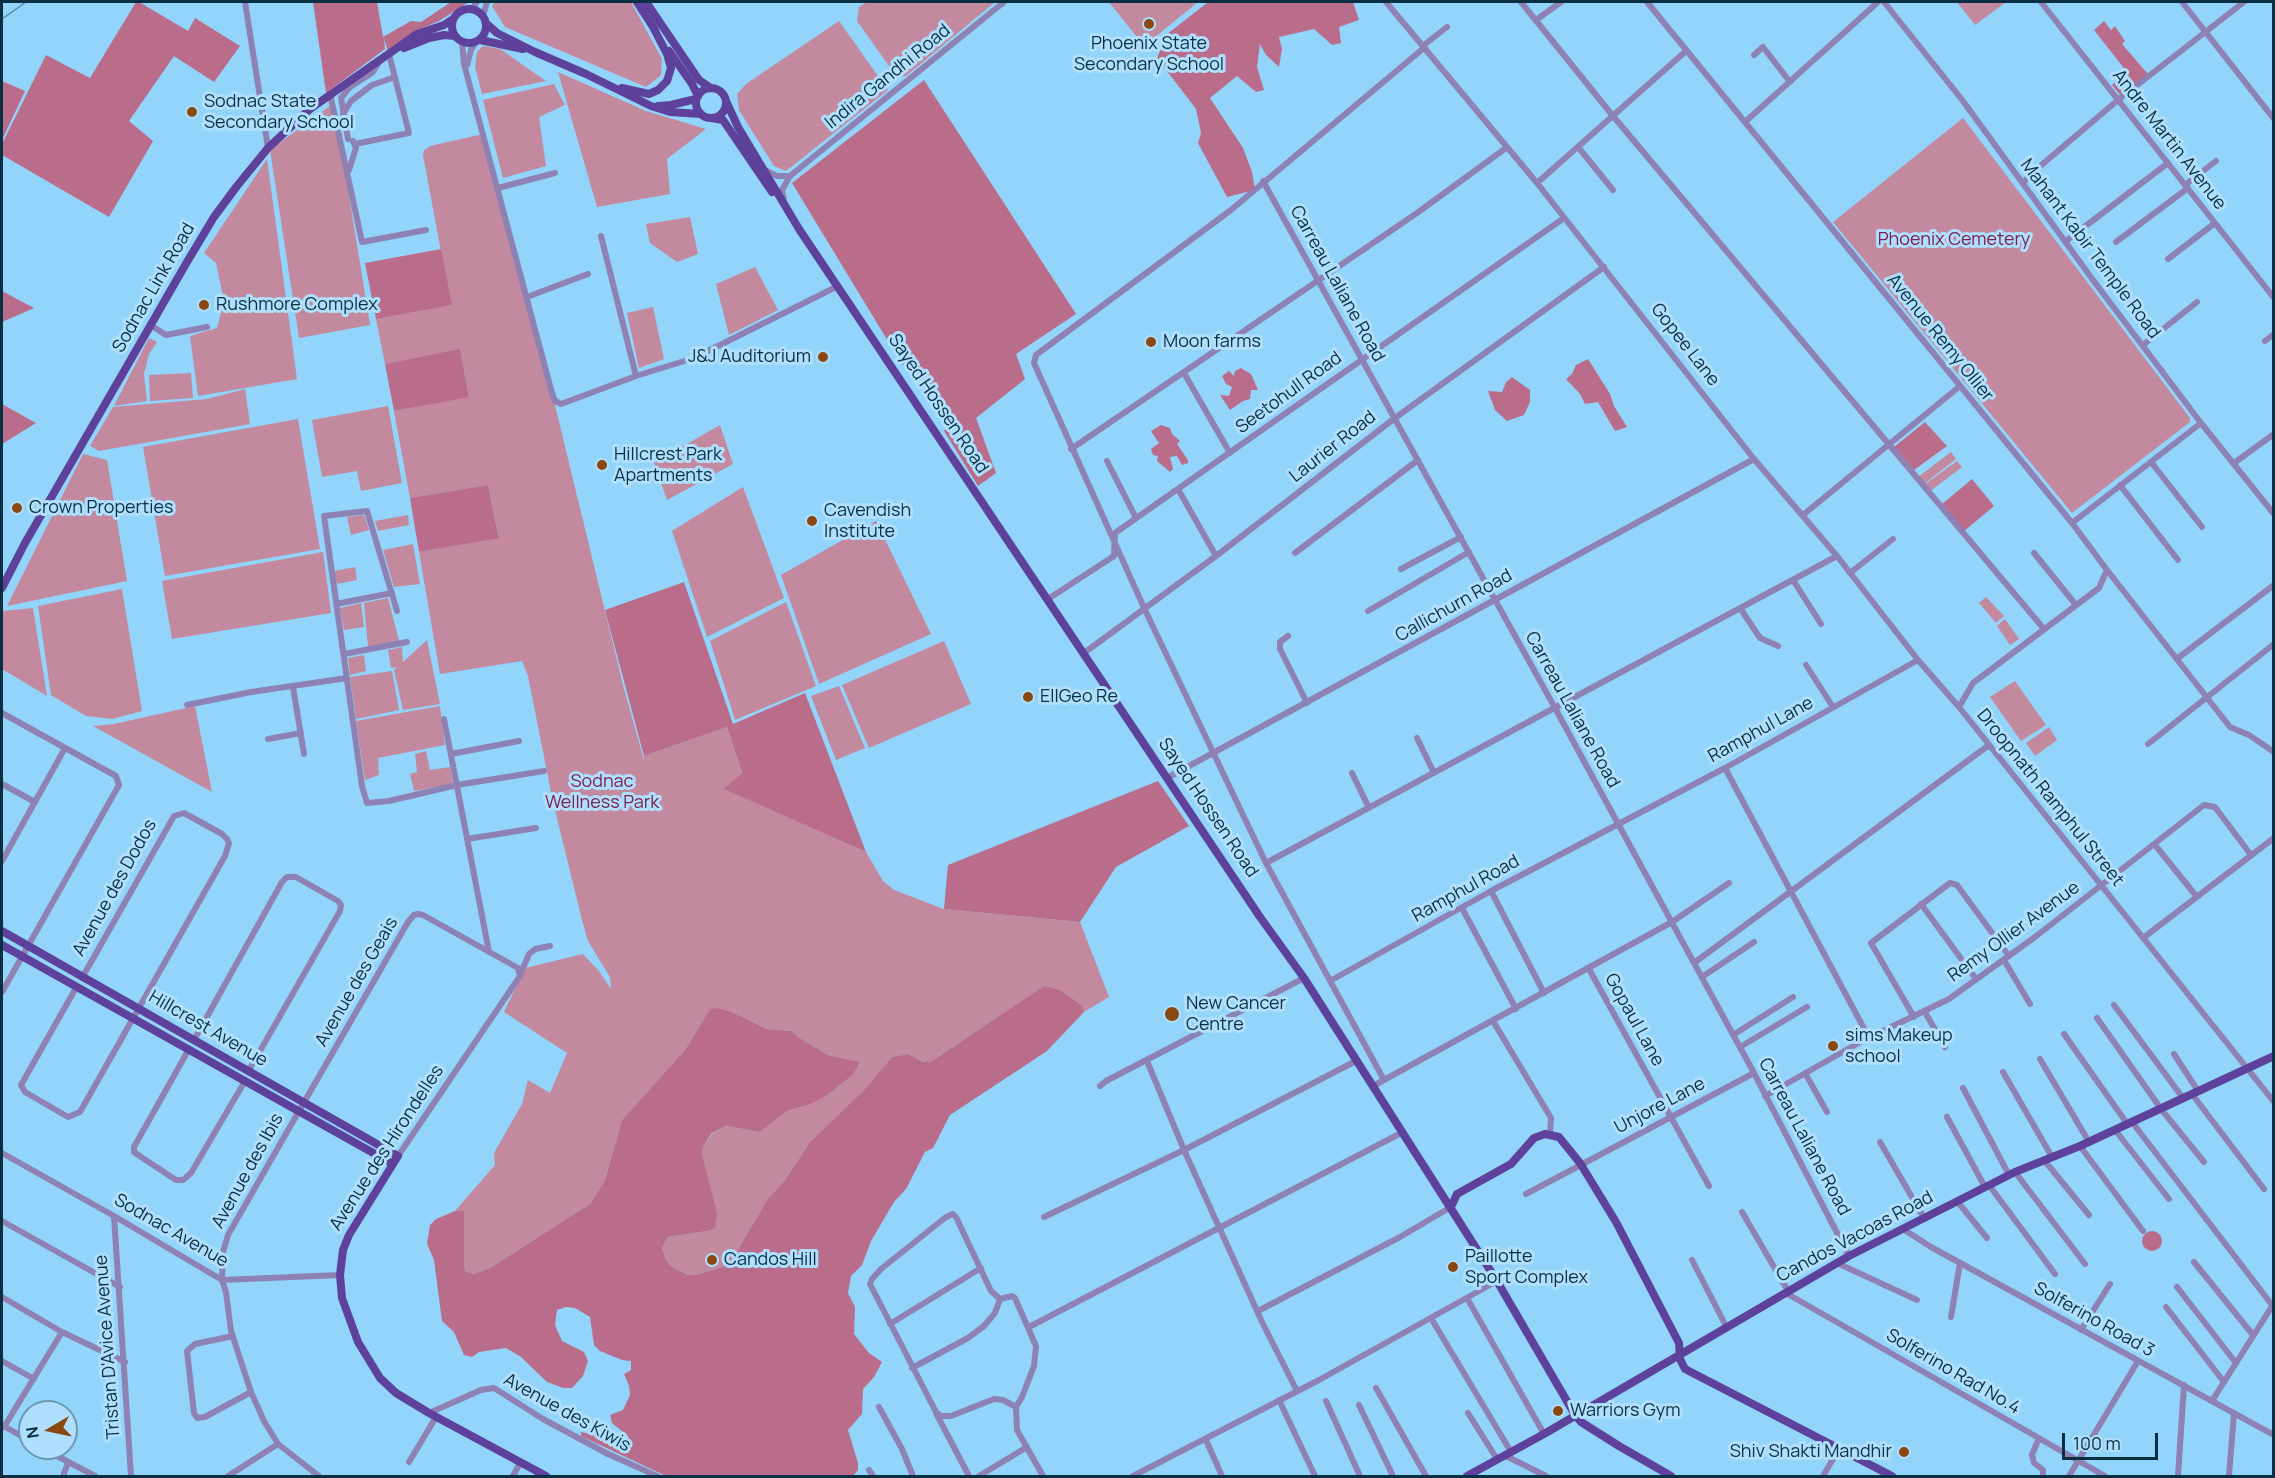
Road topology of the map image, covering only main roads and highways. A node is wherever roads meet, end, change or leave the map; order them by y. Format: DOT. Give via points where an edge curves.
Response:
graph roads {
  1 [pos="637,2"];
  2 [pos="646,2"];
  3 [pos="474,5"];
  4 [pos="453,19"];
  5 [pos="485,20"];
  6 [pos="653,27"];
  7 [pos="459,39"];
  8 [pos="478,41"];
  9 [pos="535,52"];
  10 [pos="387,55"];
  11 [pos="607,85"];
  12 [pos="711,88"];
  13 [pos="697,97"];
  14 [pos="726,101"];
  15 [pos="651,106"];
  16 [pos="701,114"];
  17 [pos="711,118"];
  18 [pos="797,225"];
  19 [pos="2,588"];
  20 [pos="2,931"];
  21 [pos="2,945"];
  22 [pos="2274,1056"];
  23 [pos="301,1107"];
  24 [pos="396,1160"];
  25 [pos="1438,1188"];
  26 [pos="1456,1194"];
  27 [pos="1451,1207"];
  28 [pos="1680,1354"];
  29 [pos="1575,1415"];
  30 [pos="1881,1474"];
  31 [pos="546,1476"];
  32 [pos="1467,1476"];
  33 [pos="1671,1476"];
  34 [pos="1892,1476"];
  1 -- 6 [label="main road"];
  2 -- 12 [label="main road" via="699,80"];
  3 -- 4 [label="main road"];
  3 -- 5 [label="main road"];
  4 -- 7 [label="main road" via="452,28"];
  4 -- 10 [label="main road, Sodnac Link Road" via="417,34"];
  5 -- 8 [label="main road" via="485,33"];
  5 -- 9 [label="main road" via="497,33"];
  6 -- 11 [label="main road" via="671,68 667,81 649,94"];
  6 -- 13 [label="main road"];
  7 -- 8 [label="main road"];
  7 -- 10 [label="main road, Sodnac Link Road" via="444,35 429,38"];
  8 -- 9 [label="main road"];
  9 -- 11 [label="main road"];
  10 -- 19 [label="main road, Sodnac Link Road" via="310,109 268,148 214,217"];
  11 -- 15 [label="main road"];
  12 -- 13 [label="main road"];
  12 -- 14 [label="main road" via="720,91"];
  13 -- 15 [label="main road"];
  13 -- 16 [label="main road"];
  14 -- 17 [label="main road" via="724,111"];
  14 -- 18 [label="main road, Sayed Hossen Road"];
  15 -- 16 [label="main road"];
  16 -- 17 [label="main road"];
  17 -- 18 [label="main road, Sayed Hossen Road" via="723,120 728,126"];
  18 -- 25 [label="main road, Sayed Hossen Road" via="1304,978"];
  20 -- 23 [label="main road, Hillcrest Avenue" via="194,1040"];
  21 -- 23 [label="main road, Hillcrest Avenue" via="245,1081"];
  22 -- 28 [label="main road, Candos Vacoas Road" via="1957,1201 1849,1256"];
  23 -- 24 [label="main road, Hillcrest Avenue"];
  24 -- 31 [label="main road, Avenue des Hirondelles" via="343,1250 340,1275 348,1320 370,1363 396,1393"];
  25 -- 26 [label="main road"];
  25 -- 27 [label="main road, Sayed Hossen Road"];
  26 -- 27 [label="main road"];
  26 -- 28 [label="main road" via="1511,1164 1537,1136 1550,1134 1563,1140 1616,1222 1679,1343"];
  27 -- 29 [label="main road, Sayed Hossen Road"];
  28 -- 29 [label="main road, Candos Vacoas Road"];
  28 -- 30 [label="main road" via="1681,1363 1689,1371"];
  29 -- 32 [label="main road, Candos Vacoas Road"];
  29 -- 33 [label="main road"];
  30 -- 34 [label="main road"];
}
